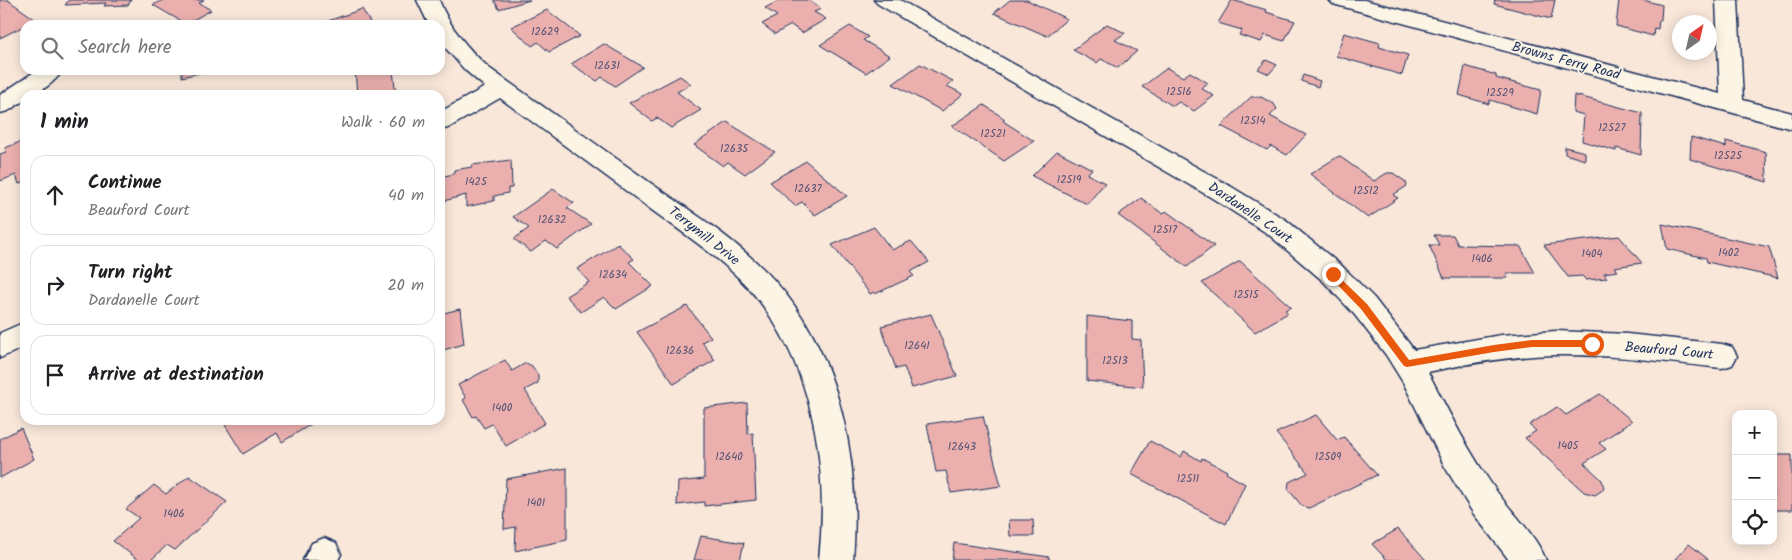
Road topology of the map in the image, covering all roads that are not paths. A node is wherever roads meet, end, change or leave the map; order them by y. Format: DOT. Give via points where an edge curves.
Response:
graph roads {
  1 [pos="428,0"];
  2 [pos="885,0"];
  3 [pos="1340,0"];
  4 [pos="1727,0"];
  5 [pos="437,20"];
  6 [pos="445,32"];
  7 [pos="46,75"];
  8 [pos="500,88"];
  9 [pos="25,90"];
  10 [pos="20,93"];
  11 [pos="0,105"];
  12 [pos="1732,105"];
  13 [pos="445,119"];
  14 [pos="1792,121"];
  15 [pos="20,336"];
  16 [pos="0,346"];
  17 [pos="1722,356"];
  18 [pos="1407,364"];
  19 [pos="836,560"];
  20 [pos="1529,560"];
  1 -- 5 [label="street, Terrymill Drive"];
  2 -- 18 [label="street, Dardanelle Court" via="1277,227 1333,274 1364,306"];
  3 -- 12 [label="street, Browns Ferry Road"];
  4 -- 12 [label="street"];
  6 -- 8 [label="street, Terrymill Drive" via="465,58"];
  7 -- 9 [label="street"];
  8 -- 13 [label="street"];
  8 -- 19 [label="street, Terrymill Drive" via="713,241 747,270 778,305 804,351 823,401 833,444 838,483"];
  10 -- 11 [label="street"];
  12 -- 14 [label="street, Browns Ferry Road"];
  15 -- 16 [label="street"];
  17 -- 18 [label="street, Beauford Court" via="1592,344 1532,344"];
  18 -- 20 [label="street, Dardanelle Court" via="1456,457 1484,502"];
}
